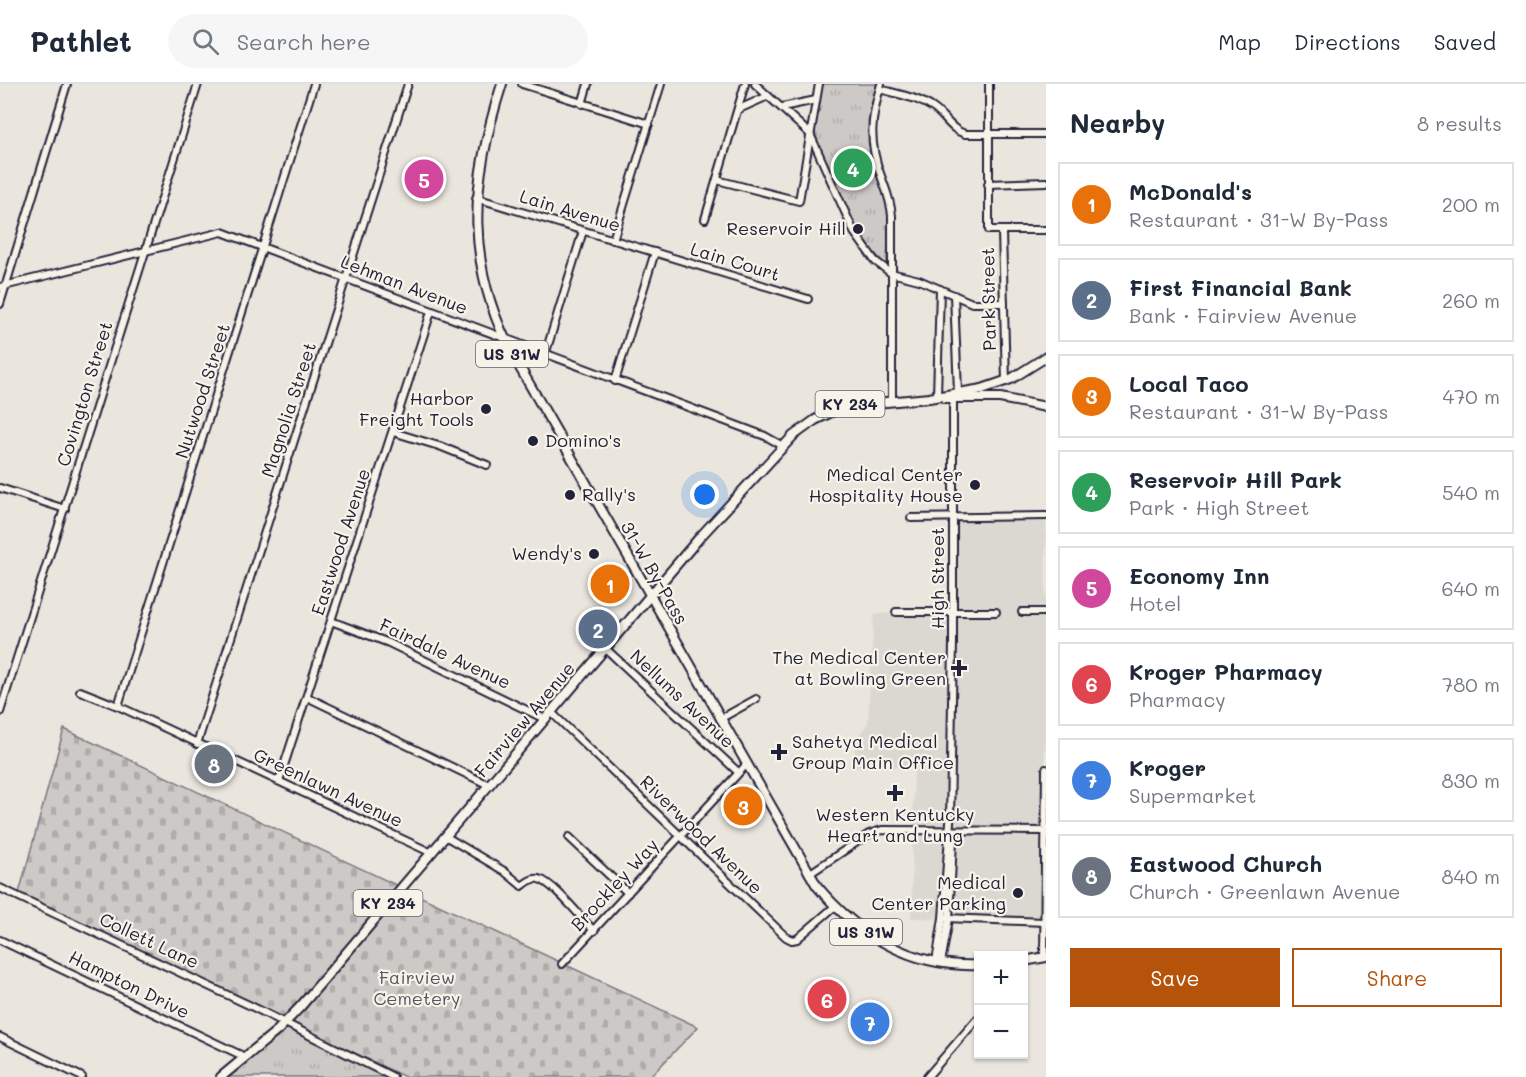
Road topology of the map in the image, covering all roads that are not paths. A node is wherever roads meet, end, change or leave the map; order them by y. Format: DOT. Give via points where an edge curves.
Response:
graph roads {
  1 [pos="66,84"];
  2 [pos="198,84"];
  3 [pos="314,84"];
  4 [pos="408,84"];
  5 [pos="502,84"];
  6 [pos="522,84"];
  7 [pos="549,84"];
  8 [pos="588,84"];
  9 [pos="661,84"];
  10 [pos="745,84"];
  11 [pos="755,84"];
  12 [pos="819,84"];
  13 [pos="989,84"];
  14 [pos="880,86"];
  15 [pos="546,92"];
  16 [pos="768,96"];
  17 [pos="816,100"];
  18 [pos="582,104"];
  19 [pos="782,107"];
  20 [pos="739,109"];
  21 [pos="649,123"];
  22 [pos="810,134"];
  23 [pos="1046,134"];
  24 [pos="989,135"];
  25 [pos="717,180"];
  26 [pos="1046,182"];
  27 [pos="988,184"];
  28 [pos="476,198"];
  29 [pos="705,219"];
  30 [pos="1046,230"];
  31 [pos="583,231"];
  32 [pos="1002,232"];
  33 [pos="613,240"];
  34 [pos="265,248"];
  35 [pos="146,252"];
  36 [pos="655,252"];
  37 [pos="891,273"];
  38 [pos="346,279"];
  39 [pos="3,287"];
  40 [pos="940,289"];
  41 [pos="954,295"];
  42 [pos="808,298"];
  43 [pos="1004,303"];
  44 [pos="0,304"];
  45 [pos="431,312"];
  46 [pos="504,339"];
  47 [pos="545,355"];
  48 [pos="1046,357"];
  49 [pos="615,381"];
  50 [pos="1006,382"];
  51 [pos="956,395"];
  52 [pos="933,397"];
  53 [pos="892,400"];
  54 [pos="1046,407"];
  55 [pos="393,432"];
  56 [pos="783,446"];
  57 [pos="486,465"];
  58 [pos="0,488"];
  59 [pos="65,509"];
  60 [pos="1046,516"];
  61 [pos="911,518"];
  62 [pos="953,518"];
  63 [pos="650,596"];
  64 [pos="896,612"];
  65 [pos="953,612"];
  66 [pos="996,612"];
  67 [pos="1022,612"];
  68 [pos="1046,612"];
  69 [pos="331,621"];
  70 [pos="605,648"];
  71 [pos="80,691"];
  72 [pos="307,698"];
  73 [pos="756,699"];
  74 [pos="1,704"];
  75 [pos="118,706"];
  76 [pos="0,712"];
  77 [pos="551,712"];
  78 [pos="545,719"];
  79 [pos="720,719"];
  80 [pos="197,744"];
  81 [pos="746,765"];
  82 [pos="1046,769"];
  83 [pos="738,772"];
  84 [pos="279,781"];
  85 [pos="489,785"];
  86 [pos="949,830"];
  87 [pos="1045,831"];
  88 [pos="445,836"];
  89 [pos="680,836"];
  90 [pos="569,837"];
  91 [pos="432,853"];
  92 [pos="809,874"];
  93 [pos="0,888"];
  94 [pos="628,893"];
  95 [pos="834,907"];
  96 [pos="946,918"];
  97 [pos="1044,922"];
  98 [pos="594,931"];
  99 [pos="0,940"];
  100 [pos="1045,957"];
  101 [pos="1028,960"];
  102 [pos="938,963"];
  103 [pos="562,964"];
  104 [pos="974,965"];
  105 [pos="285,1023"];
  106 [pos="974,1023"];
  107 [pos="0,1037"];
  108 [pos="245,1057"];
  109 [pos="67,1069"];
  110 [pos="63,1077"];
  111 [pos="82,1077"];
  112 [pos="221,1077"];
  113 [pos="393,1077"];
  114 [pos="927,1077"];
  1 -- 39 [label="street"];
  2 -- 35 [label="street, Covington Street"];
  3 -- 34 [label="street, Nutwood Street"];
  4 -- 38 [label="street, Magnolia Street"];
  5 -- 28 [label="main road, 31-W By-Pass / US 31W" via="482,156"];
  6 -- 15 [label="street"];
  7 -- 15 [label="street"];
  8 -- 18 [label="street"];
  9 -- 21 [label="street"];
  10 -- 20 [label="street"];
  11 -- 16 [label="street"];
  12 -- 17 [label="street"];
  13 -- 24 [label="street, Park Street"];
  14 -- 24 [label="street" via="928,104 962,133"];
  14 -- 37 [label="street" via="871,128 891,207"];
  15 -- 18 [label="street"];
  16 -- 19 [label="street"];
  16 -- 20 [label="street"];
  17 -- 19 [label="street"];
  17 -- 22 [label="street"];
  18 -- 21 [label="street"];
  19 -- 22 [label="street"];
  20 -- 25 [label="street"];
  21 -- 33 [label="street"];
  22 -- 25 [label="street" via="799,201"];
  22 -- 37 [label="street" via="861,244"];
  23 -- 24 [label="street"];
  24 -- 27 [label="street, Park Street"];
  25 -- 29 [label="street"];
  26 -- 27 [label="street"];
  27 -- 32 [label="street, Park Street" via="988,230"];
  28 -- 31 [label="street, Lain Avenue"];
  28 -- 46 [label="main road, 31-W By-Pass / US 31W" via="481,270"];
  30 -- 32 [label="street"];
  31 -- 33 [label="street, Lain Avenue"];
  31 -- 47 [label="street"];
  32 -- 43 [label="street, Park Street"];
  33 -- 36 [label="street, Lain Avenue"];
  34 -- 35 [label="street, Lehman Avenue" via="222,232"];
  34 -- 38 [label="street, Lehman Avenue"];
  34 -- 75 [label="street, Nutwood Street"];
  35 -- 39 [label="street, Lehman Avenue"];
  35 -- 59 [label="street, Covington Street"];
  36 -- 42 [label="street, Lain Court"];
  36 -- 49 [label="street"];
  37 -- 40 [label="street"];
  37 -- 53 [label="street"];
  38 -- 45 [label="street, Lehman Avenue"];
  38 -- 80 [label="street, Magnolia Street"];
  39 -- 44 [label="street"];
  40 -- 41 [label="street"];
  40 -- 52 [label="street"];
  41 -- 43 [label="street" via="972,303"];
  41 -- 51 [label="street, High Street"];
  43 -- 50 [label="street, Park Street"];
  45 -- 46 [label="street, Lehman Avenue"];
  45 -- 55 [label="street, Eastwood Avenue"];
  46 -- 47 [label="street, Lehman Avenue"];
  46 -- 63 [label="main road, 31-W By-Pass / US 31W"];
  47 -- 49 [label="street, Lehman Avenue"];
  48 -- 50 [label="main road, KY 234"];
  49 -- 56 [label="street, Lehman Avenue"];
  50 -- 51 [label="main road, Fairview Avenue / KY 234"];
  51 -- 52 [label="main road, Fairview Avenue / KY 234"];
  51 -- 54 [label="main road, KY 234"];
  51 -- 62 [label="street, High Street"];
  52 -- 53 [label="main road, Fairview Avenue / KY 234"];
  53 -- 56 [label="main road, Fairview Avenue / KY 234" via="839,408 809,424"];
  55 -- 57 [label="street"];
  55 -- 69 [label="street, Eastwood Avenue"];
  56 -- 63 [label="main road, Fairview Avenue / KY 234"];
  58 -- 59 [label="street"];
  59 -- 74 [label="street, Covington Street"];
  60 -- 62 [label="street"];
  61 -- 62 [label="street"];
  62 -- 65 [label="street, High Street"];
  63 -- 70 [label="main road, Fairview Avenue / KY 234"];
  63 -- 79 [label="main road, 31-W By-Pass / US 31W"];
  64 -- 65 [label="street"];
  65 -- 66 [label="street"];
  65 -- 86 [label="street, High Street"];
  67 -- 68 [label="street"];
  69 -- 72 [label="street, Eastwood Avenue"];
  69 -- 78 [label="street, Fairdale Avenue" via="389,643"];
  70 -- 77 [label="main road, Fairview Avenue / KY 234"];
  70 -- 83 [label="street, Nellums Avenue"];
  71 -- 75 [label="street, Greenlawn Avenue"];
  72 -- 84 [label="street, Eastwood Avenue"];
  72 -- 85 [label="street"];
  73 -- 79 [label="street"];
  74 -- 76 [label="street, Covington Street"];
  75 -- 80 [label="street, Greenlawn Avenue"];
  77 -- 78 [label="main road, Fairview Avenue / KY 234"];
  77 -- 89 [label="street, Riverwood Avenue"];
  78 -- 85 [label="main road, Fairview Avenue / KY 234"];
  79 -- 81 [label="main road, 31-W By-Pass / US 31W"];
  80 -- 84 [label="street, Greenlawn Avenue"];
  81 -- 83 [label="street, Brockley Way"];
  81 -- 92 [label="main road, 31-W By-Pass / US 31W"];
  82 -- 87 [label="street"];
  83 -- 89 [label="street, Brockley Way"];
  84 -- 91 [label="street, Greenlawn Avenue"];
  85 -- 88 [label="main road, Fairview Avenue / KY 234"];
  86 -- 87 [label="street"];
  86 -- 92 [label="street" via="873,832"];
  86 -- 96 [label="street, High Street" via="953,841"];
  87 -- 97 [label="street"];
  88 -- 91 [label="main road, Fairview Avenue / KY 234"];
  88 -- 98 [label="street" via="504,871 517,884 539,879 552,887"];
  89 -- 94 [label="street, Brockley Way"];
  89 -- 95 [label="street, Riverwood Avenue" via="789,939 799,938"];
  90 -- 94 [label="street"];
  91 -- 105 [label="main road, Fairview Avenue / KY 234"];
  92 -- 95 [label="main road, 31-W By-Pass / US 31W"];
  93 -- 105 [label="street, Collett Lane"];
  94 -- 98 [label="street, Brockley Way"];
  95 -- 102 [label="main road, 31-W By-Pass / US 31W" via="879,941"];
  96 -- 97 [label="street"];
  96 -- 102 [label="street, High Street"];
  97 -- 100 [label="street"];
  98 -- 103 [label="street, Brockley Way"];
  99 -- 108 [label="street, Hampton Drive"];
  100 -- 101 [label="main road"];
  102 -- 104 [label="main road, 31-W By-Pass / US 31W"];
  105 -- 108 [label="main road, Fairview Avenue / KY 234"];
  105 -- 113 [label="street, Collett Lane"];
  106 -- 114 [label="street"];
  107 -- 109 [label="street"];
  108 -- 112 [label="main road, Fairview Avenue / KY 234"];
  109 -- 110 [label="street"];
  109 -- 111 [label="street"];
}
